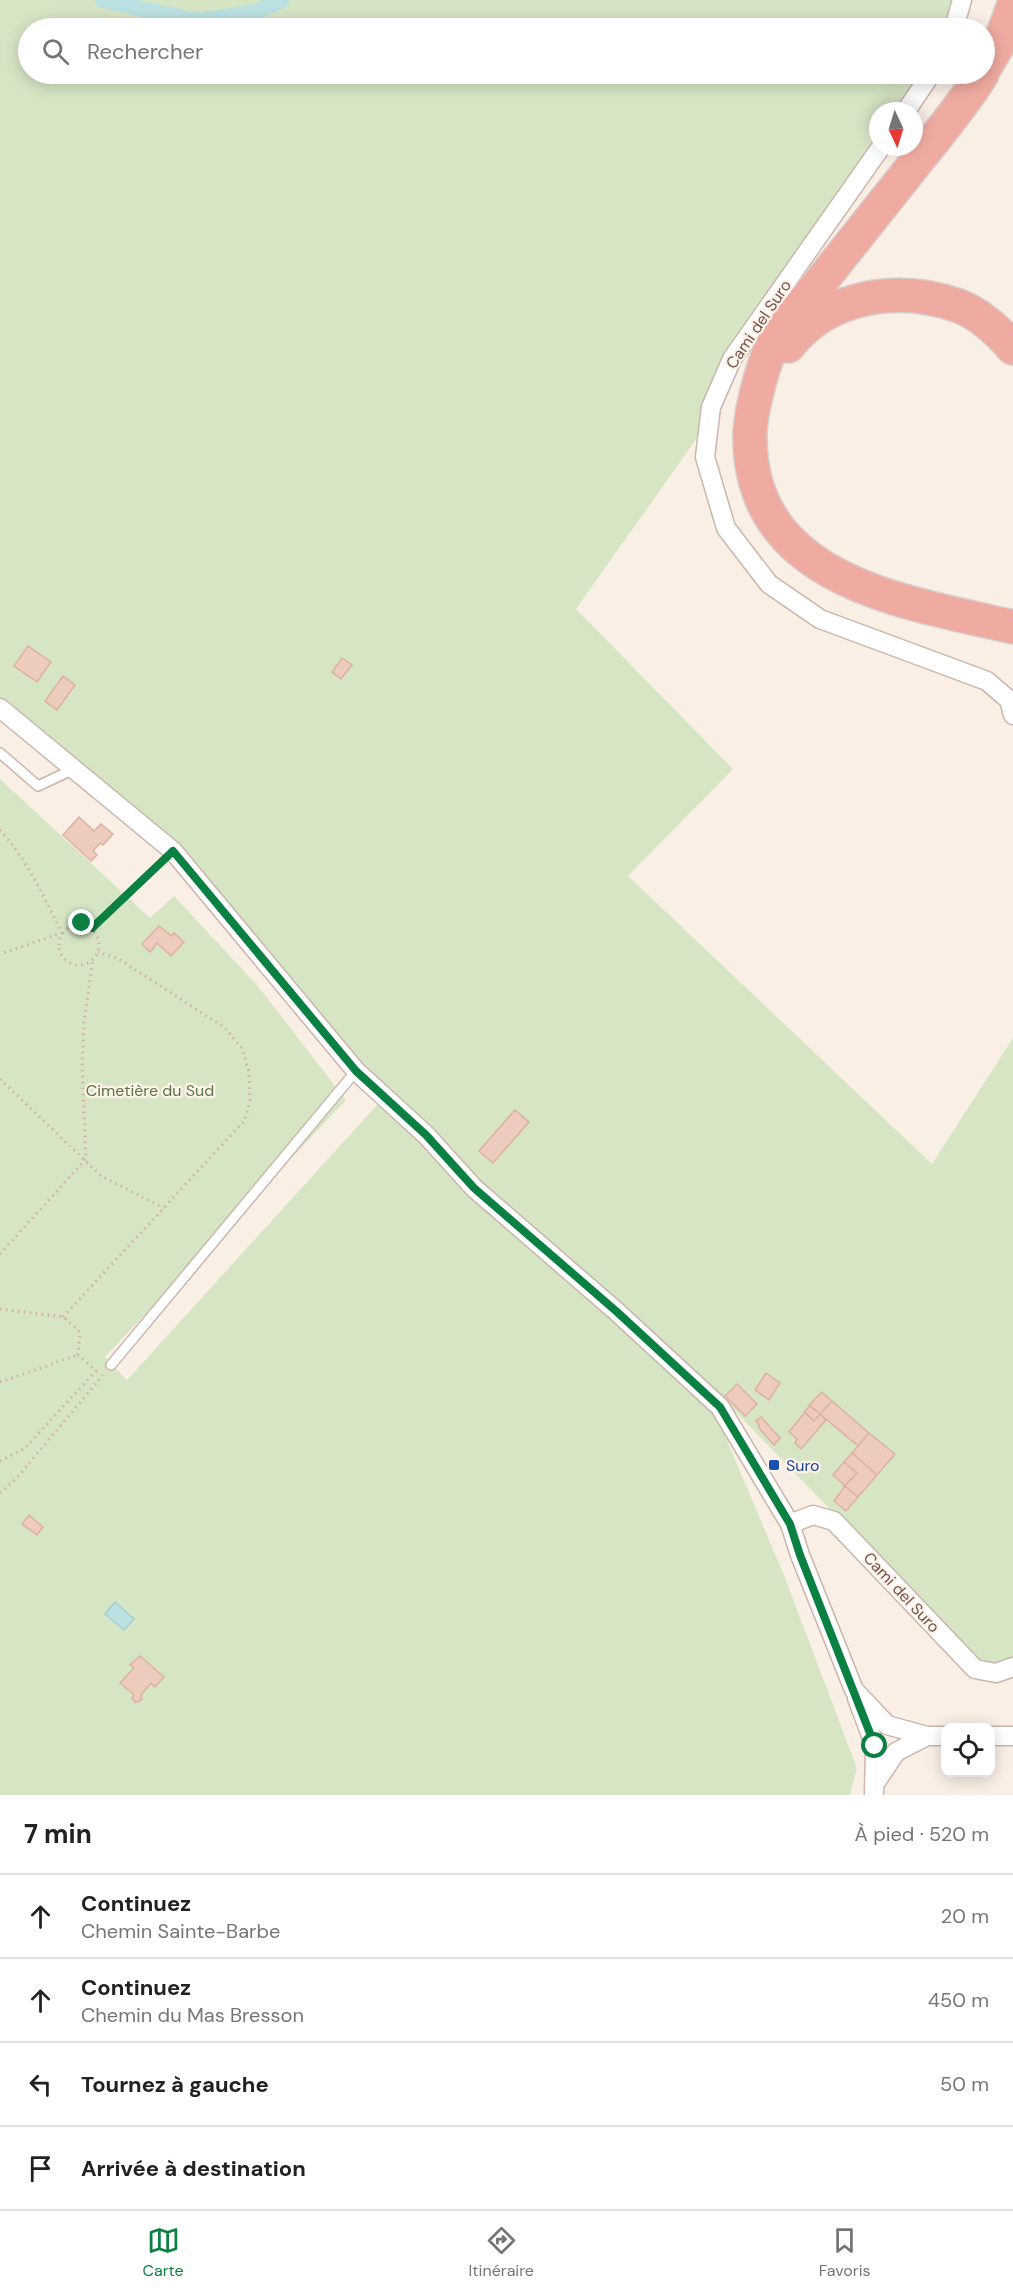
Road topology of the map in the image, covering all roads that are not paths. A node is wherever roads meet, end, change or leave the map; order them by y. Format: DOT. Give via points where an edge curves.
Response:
graph roads {
  1 [pos="962,0"];
  2 [pos="1013,7"];
  3 [pos="957,18"];
  4 [pos="995,50"];
  5 [pos="924,84"];
  6 [pos="975,84"];
  7 [pos="912,102"];
  8 [pos="875,156"];
  9 [pos="1013,348"];
  10 [pos="759,383"];
  11 [pos="1013,627"];
  12 [pos="0,708"];
  13 [pos="1013,715"];
  14 [pos="0,753"];
  15 [pos="74,769"];
  16 [pos="356,1071"];
  17 [pos="111,1365"];
  18 [pos="790,1524"];
  19 [pos="1013,1667"];
  20 [pos="854,1690"];
  21 [pos="936,1736"];
  22 [pos="995,1736"];
  23 [pos="1013,1736"];
  24 [pos="875,1788"];
  1 -- 3 [label="street"];
  2 -- 4 [label="highway"];
  5 -- 7 [label="street"];
  6 -- 10 [label="highway" via="776,338"];
  8 -- 13 [label="street, Cami del Suro" via="732,359 711,407 705,457 726,528 769,584 820,619 987,681 1009,700"];
  9 -- 10 [label="highway" via="996,329 960,307 907,294 868,297 834,309 795,337"];
  10 -- 11 [label="highway" via="750,424 755,482 769,514 796,548 826,571 863,588 924,607"];
  12 -- 15 [label="street"];
  14 -- 15 [label="lane" via="38,786"];
  15 -- 16 [label="street" via="173,851"];
  16 -- 17 [label="lane"];
  16 -- 18 [label="street" via="426,1135 474,1188 720,1407"];
  18 -- 19 [label="street, Cami del Suro" via="813,1515 834,1521 975,1669 996,1673"];
  18 -- 20 [label="street"];
  20 -- 21 [label="street" via="887,1725"];
  20 -- 24 [label="street" via="875,1746"];
  21 -- 24 [label="street" via="896,1752"];
  22 -- 23 [label="street"];
}
